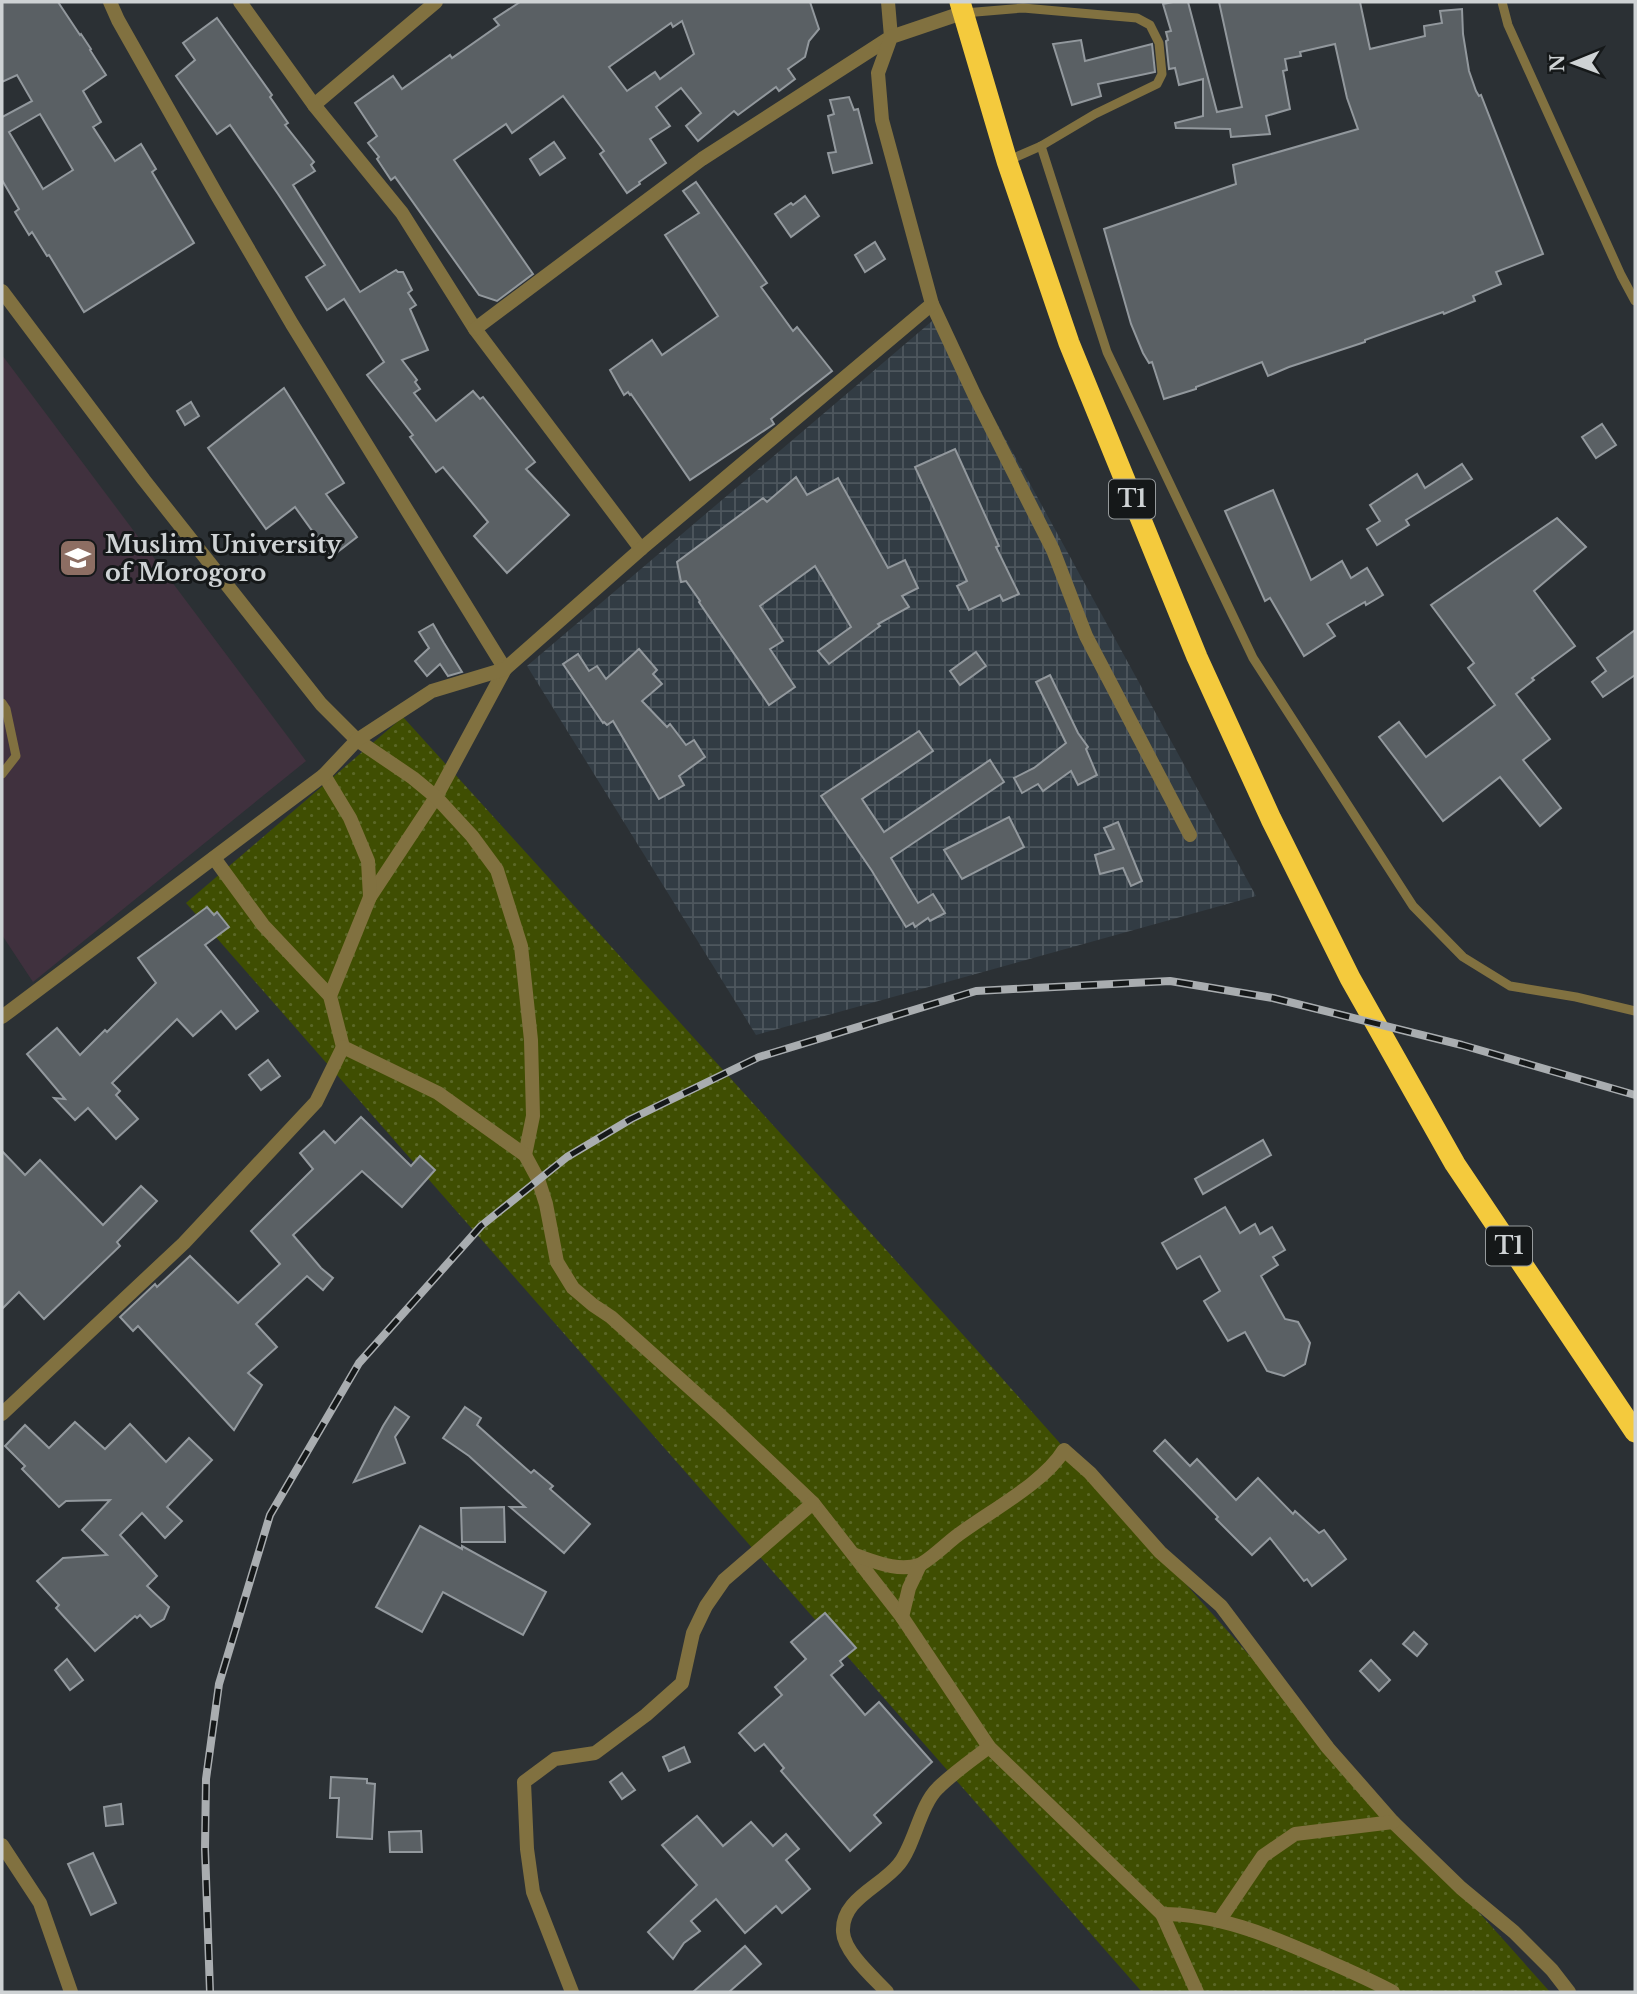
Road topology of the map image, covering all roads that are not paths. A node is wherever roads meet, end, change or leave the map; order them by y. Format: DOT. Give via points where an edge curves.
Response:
graph roads {
  1 [pos="110,2"];
  2 [pos="240,2"];
  3 [pos="436,2"];
  4 [pos="888,2"];
  5 [pos="1502,2"];
  6 [pos="961,8"];
  7 [pos="891,37"];
  8 [pos="314,105"];
  9 [pos="1041,146"];
  10 [pos="1007,161"];
  11 [pos="2,291"];
  12 [pos="1635,301"];
  13 [pos="932,304"];
  14 [pos="475,329"];
  15 [pos="641,549"];
  16 [pos="505,669"];
  17 [pos="2,703"];
  18 [pos="357,740"];
  19 [pos="2,774"];
  20 [pos="324,775"];
  21 [pos="436,797"];
  22 [pos="1191,835"];
  23 [pos="214,858"];
  24 [pos="370,897"];
  25 [pos="331,996"];
  26 [pos="1635,1011"];
  27 [pos="2,1017"];
  28 [pos="343,1047"];
  29 [pos="525,1155"];
  30 [pos="2,1414"];
  31 [pos="1635,1432"];
  32 [pos="813,1503"];
  33 [pos="856,1556"];
  34 [pos="920,1564"];
  35 [pos="902,1617"];
  36 [pos="989,1747"];
  37 [pos="1393,1822"];
  38 [pos="2,1845"];
  39 [pos="1162,1914"];
  40 [pos="1219,1921"];
  41 [pos="71,1992"];
  42 [pos="572,1992"];
  43 [pos="887,1992"];
  44 [pos="1197,1992"];
  45 [pos="1393,1992"];
  46 [pos="1569,1992"];
  1 -- 16 [label="street" via="292,324"];
  2 -- 8 [label="street"];
  3 -- 8 [label="street"];
  4 -- 7 [label="street"];
  5 -- 12 [label="lane" via="1508,25"];
  6 -- 7 [label="street"];
  6 -- 9 [label="lane" via="1023,8 1137,18 1150,25 1162,61 1157,85"];
  6 -- 10 [label="highway, T1"];
  7 -- 13 [label="street" via="878,73 882,120"];
  7 -- 14 [label="street" via="702,159"];
  8 -- 14 [label="street" via="401,214"];
  9 -- 10 [label="lane"];
  9 -- 26 [label="lane" via="1107,352 1253,658 1413,906 1463,957 1510,986"];
  10 -- 31 [label="highway, T1" via="1069,343 1197,657 1271,819 1350,978 1455,1164"];
  11 -- 18 [label="street" via="321,704"];
  13 -- 15 [label="street"];
  13 -- 22 [label="street" via="1053,550 1086,636"];
  14 -- 15 [label="street"];
  15 -- 16 [label="street"];
  16 -- 18 [label="street" via="432,691"];
  16 -- 21 [label="street"];
  17 -- 19 [label="lane" via="16,757"];
  18 -- 20 [label="street"];
  18 -- 21 [label="street"];
  20 -- 23 [label="street"];
  20 -- 24 [label="street" via="350,818 368,861"];
  21 -- 24 [label="street"];
  21 -- 29 [label="street" via="497,870 521,946 533,1072 533,1115"];
  23 -- 25 [label="street" via="263,925"];
  23 -- 27 [label="street"];
  24 -- 25 [label="street"];
  25 -- 28 [label="street"];
  28 -- 29 [label="street" via="438,1093"];
  28 -- 30 [label="street" via="316,1102 184,1243"];
  29 -- 32 [label="street" via="546,1204 557,1262 573,1288 631,1334"];
  32 -- 33 [label="street"];
  32 -- 42 [label="street" via="724,1580 693,1633 682,1683 595,1753 555,1759 524,1782 533,1892"];
  33 -- 34 [label="street" via="893,1568"];
  33 -- 35 [label="street"];
  34 -- 35 [label="street"];
  34 -- 37 [label="street" via="1015,1495 1064,1450 1160,1552 1221,1606 1328,1748"];
  35 -- 36 [label="street"];
  36 -- 39 [label="street"];
  36 -- 43 [label="street" via="936,1789 900,1863 846,1911 842,1934 850,1952"];
  37 -- 40 [label="street" via="1295,1834 1263,1856"];
  37 -- 46 [label="street" via="1514,1932"];
  38 -- 41 [label="street" via="40,1903"];
  39 -- 40 [label="street"];
  39 -- 44 [label="street"];
  40 -- 45 [label="street" via="1270,1936"];
}
